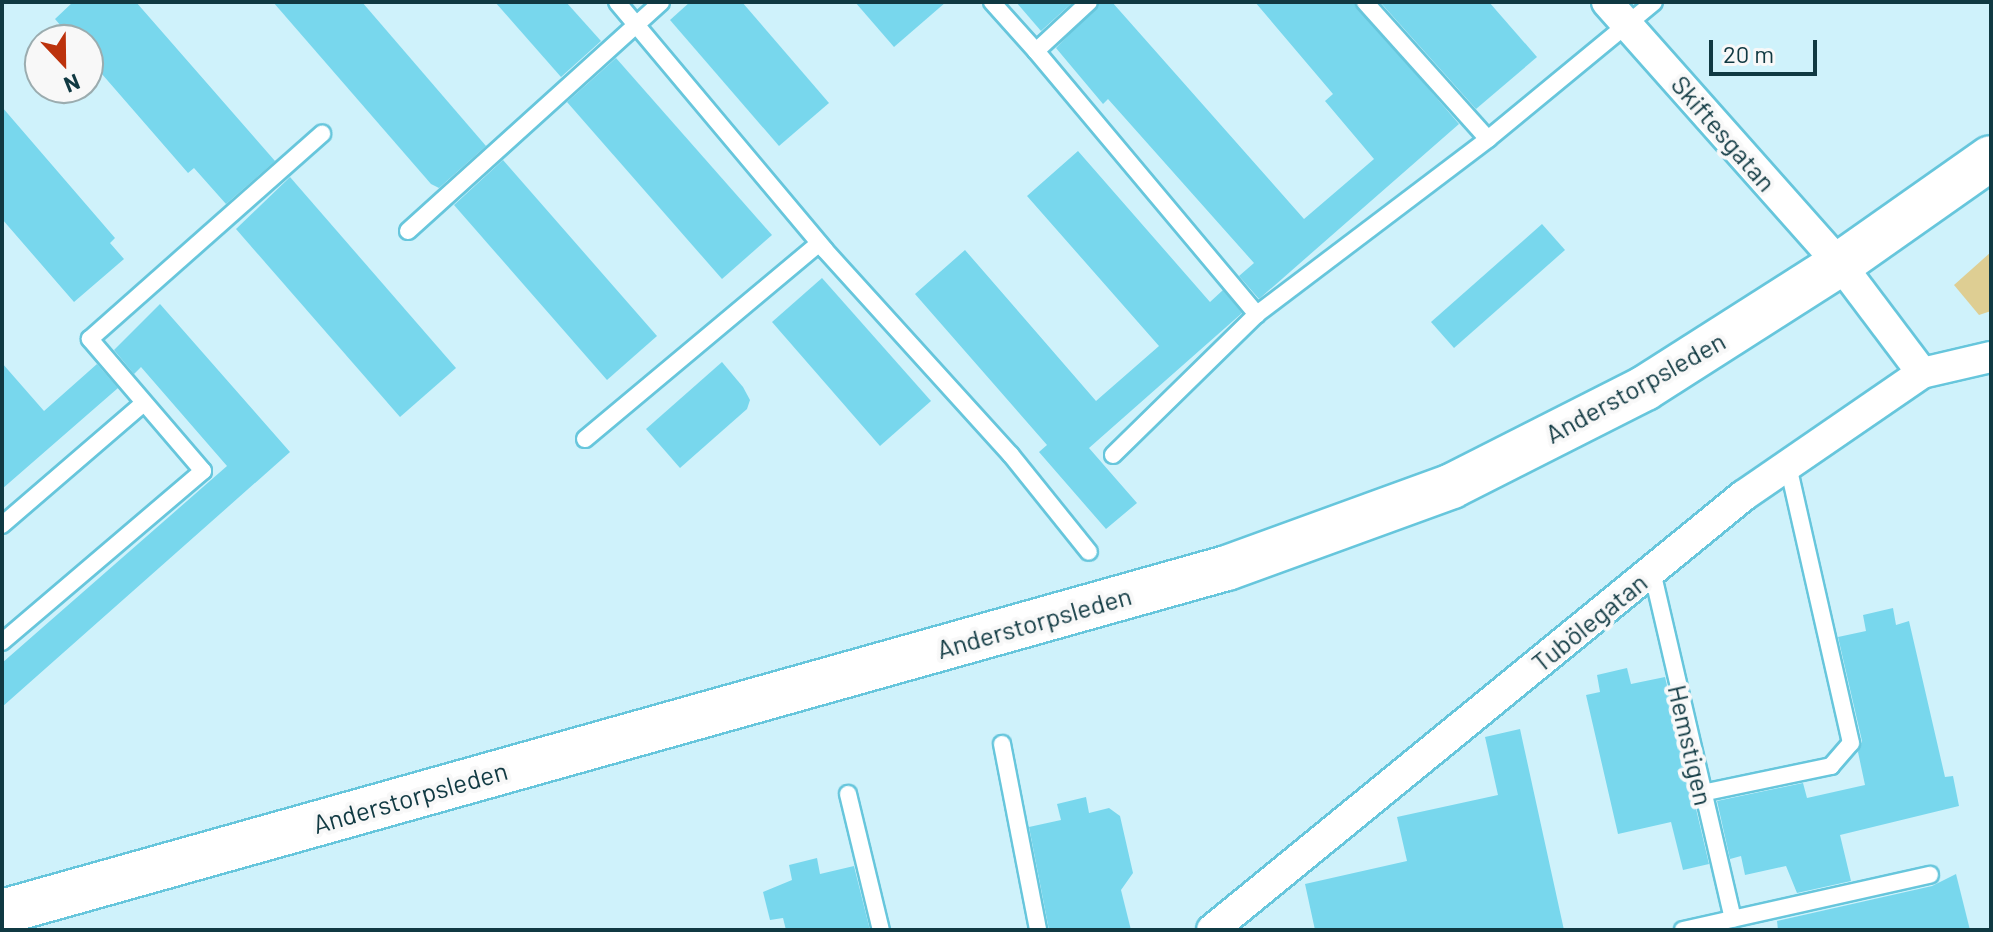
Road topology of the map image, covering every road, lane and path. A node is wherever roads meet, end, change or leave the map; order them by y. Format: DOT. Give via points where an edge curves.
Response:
graph roads {
  1 [pos="617,2"];
  2 [pos="661,2"];
  3 [pos="992,2"];
  4 [pos="1089,2"];
  5 [pos="1365,2"];
  6 [pos="1607,2"];
  7 [pos="1654,2"];
  8 [pos="636,23"];
  9 [pos="1628,25"];
  10 [pos="1036,51"];
  11 [pos="322,134"];
  12 [pos="1488,139"];
  13 [pos="1991,158"];
  14 [pos="408,231"];
  15 [pos="819,243"];
  16 [pos="1840,264"];
  17 [pos="1257,314"];
  18 [pos="1991,357"];
  19 [pos="1922,373"];
  20 [pos="144,403"];
  21 [pos="585,439"];
  22 [pos="1113,455"];
  23 [pos="1788,465"];
  24 [pos="2,525"];
  25 [pos="1089,552"];
  26 [pos="1652,571"];
  27 [pos="2,642"];
  28 [pos="1002,744"];
  29 [pos="1702,793"];
  30 [pos="848,794"];
  31 [pos="1930,875"];
  32 [pos="2,912"];
  33 [pos="1733,919"];
  34 [pos="881,930"];
  35 [pos="1038,930"];
  36 [pos="1212,930"];
  37 [pos="1683,930"];
  1 -- 8 [label="lane"];
  2 -- 8 [label="lane"];
  3 -- 10 [label="lane"];
  4 -- 10 [label="lane"];
  5 -- 12 [label="lane"];
  6 -- 9 [label="street, Skiftesgatan"];
  7 -- 9 [label="lane"];
  8 -- 14 [label="lane"];
  8 -- 15 [label="lane"];
  9 -- 12 [label="lane"];
  9 -- 16 [label="street, Skiftesgatan"];
  10 -- 17 [label="lane"];
  11 -- 20 [label="lane" via="90,339"];
  12 -- 17 [label="lane"];
  13 -- 16 [label="main road, Anderstorpsleden"];
  15 -- 21 [label="lane"];
  15 -- 25 [label="lane" via="1011,455"];
  16 -- 19 [label="street, Skiftesgatan"];
  16 -- 32 [label="main road, Anderstorpsleden" via="1645,388 1452,486 1241,563"];
  17 -- 22 [label="lane"];
  18 -- 19 [label="street, Tubölegatan"];
  19 -- 23 [label="street, Tubölegatan"];
  20 -- 24 [label="lane"];
  20 -- 27 [label="lane" via="203,471"];
  23 -- 26 [label="street, Tubölegatan"];
  23 -- 29 [label="lane" via="1851,743 1831,766"];
  26 -- 29 [label="lane, Hemstigen"];
  26 -- 36 [label="street, Tubölegatan"];
  28 -- 35 [label="lane"];
  29 -- 33 [label="lane, Hemstigen"];
  30 -- 34 [label="lane"];
  31 -- 33 [label="lane"];
  33 -- 37 [label="lane"];
}
